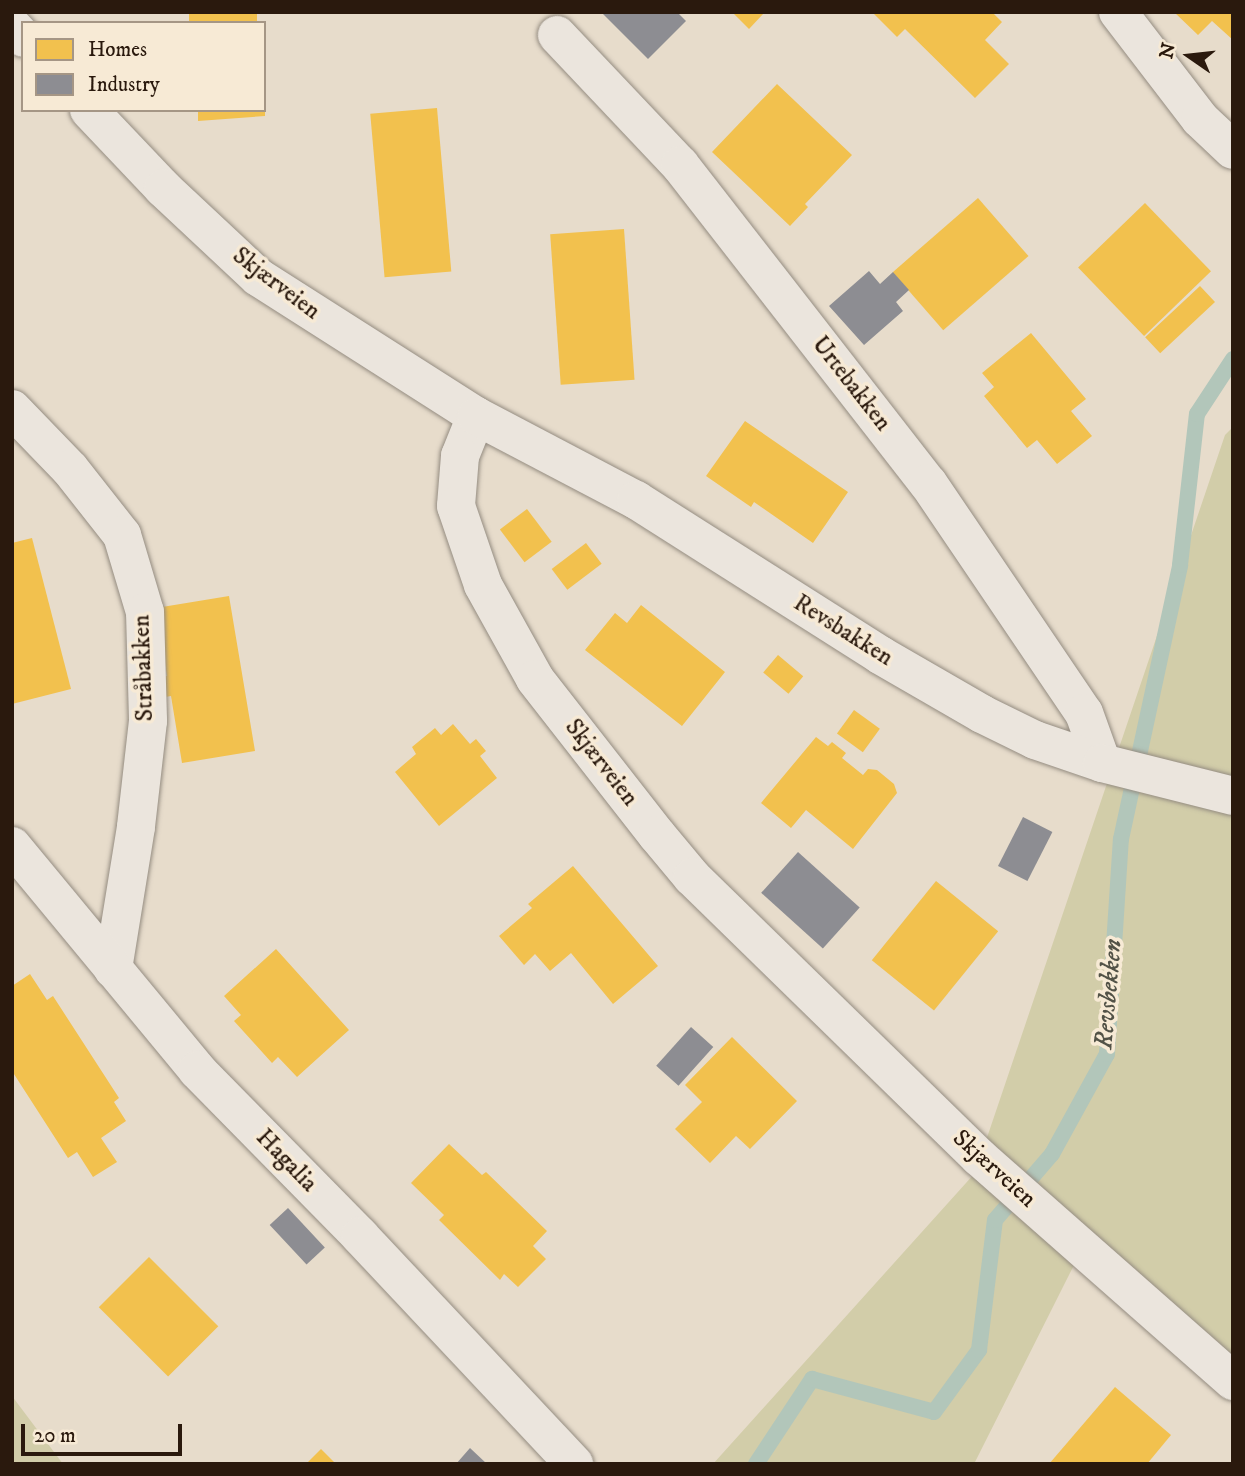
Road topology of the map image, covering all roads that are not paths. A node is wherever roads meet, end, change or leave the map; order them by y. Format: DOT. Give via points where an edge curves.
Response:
graph roads {
  1 [pos="1118,12"];
  2 [pos="557,35"];
  3 [pos="91,112"];
  4 [pos="1233,150"];
  5 [pos="12,409"];
  6 [pos="476,416"];
  7 [pos="1102,763"];
  8 [pos="1233,796"];
  9 [pos="12,846"];
  10 [pos="113,969"];
  11 [pos="1233,1381"];
  12 [pos="574,1464"];
  1 -- 4 [label="street" via="1200,119"];
  2 -- 7 [label="street, Urtebakken" via="680,165 928,483 1084,713"];
  3 -- 6 [label="street, Skjærveien" via="258,277"];
  5 -- 10 [label="street, Stråbakken" via="70,469 122,535 145,612 148,721"];
  6 -- 7 [label="street, Revsbakken" via="636,500 982,714 1035,740"];
  6 -- 11 [label="street, Skjærveien" via="460,456 456,506 482,585 535,679 608,773 692,877 748,933 979,1157"];
  7 -- 8 [label="street, Revsbakken"];
  9 -- 10 [label="street, Hagalia"];
  10 -- 12 [label="street, Hagalia" via="197,1070"];
}
